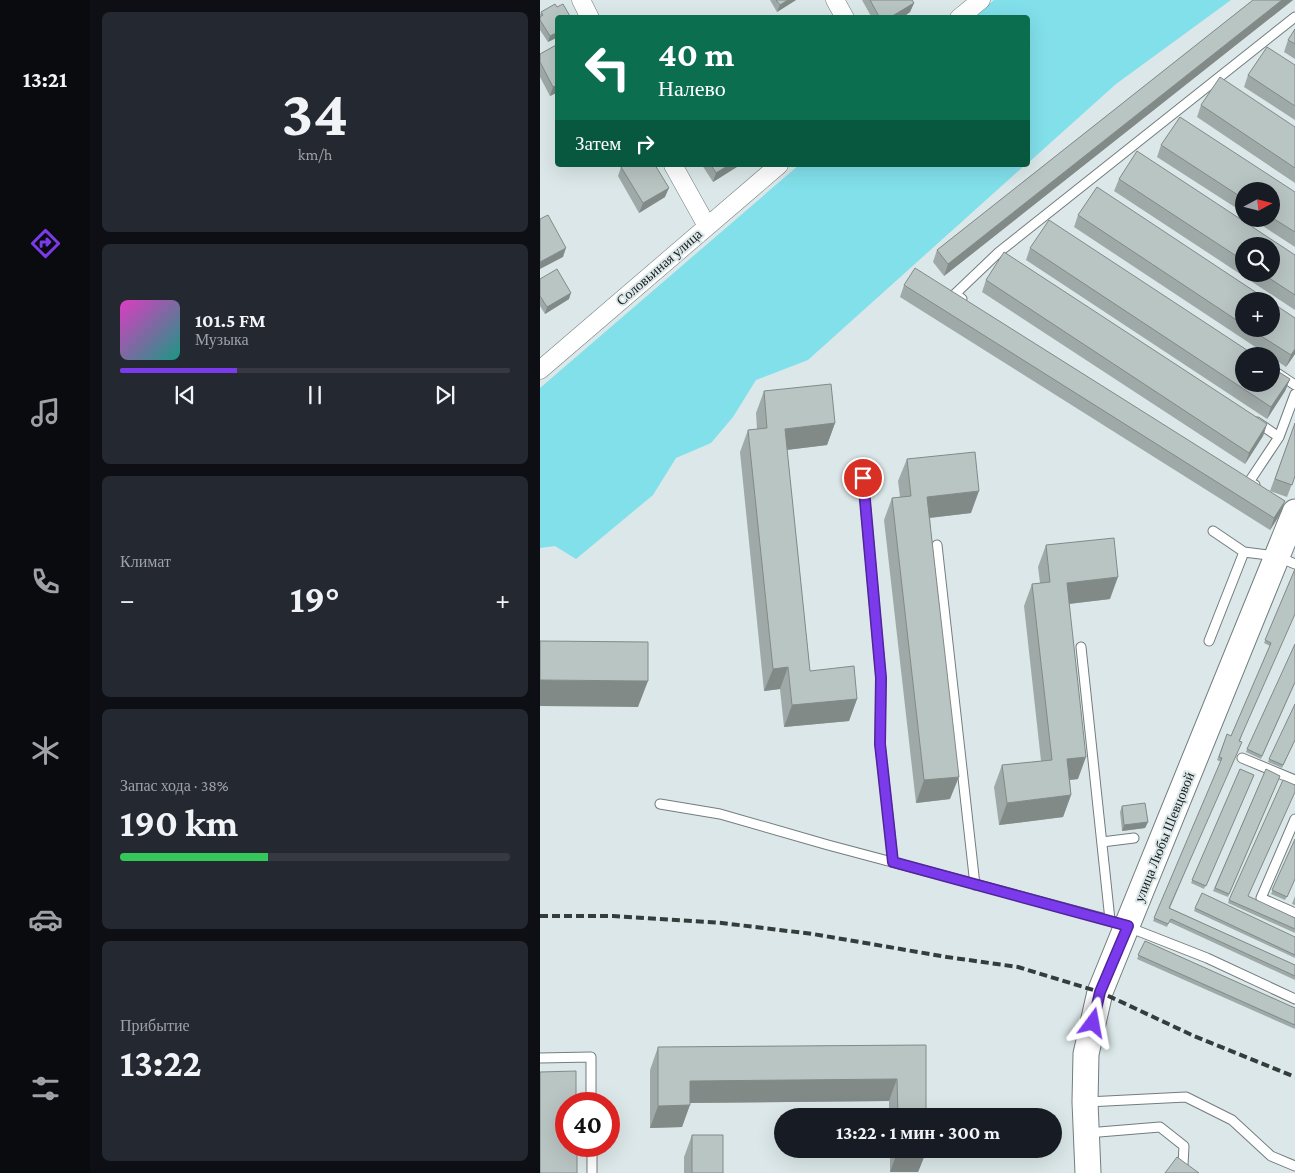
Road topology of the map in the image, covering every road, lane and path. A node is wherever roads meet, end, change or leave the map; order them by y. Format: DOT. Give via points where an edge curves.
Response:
graph roads {
  1 [pos="581,0"];
  2 [pos="835,0"];
  3 [pos="981,0"];
  4 [pos="588,15"];
  5 [pos="843,15"];
  6 [pos="963,15"];
  7 [pos="1295,17"];
  8 [pos="1172,115"];
  9 [pos="1180,120"];
  10 [pos="1128,149"];
  11 [pos="1137,155"];
  12 [pos="674,167"];
  13 [pos="777,167"];
  14 [pos="707,226"];
  15 [pos="999,252"];
  16 [pos="1007,257"];
  17 [pos="972,305"];
  18 [pos="540,368"];
  19 [pos="1280,375"];
  20 [pos="1295,385"];
  21 [pos="1295,394"];
  22 [pos="1246,415"];
  23 [pos="1279,437"];
  24 [pos="1240,476"];
  25 [pos="863,478"];
  26 [pos="1249,482"];
  27 [pos="1264,491"];
  28 [pos="1292,509"];
  29 [pos="1213,531"];
  30 [pos="937,544"];
  31 [pos="1244,552"];
  32 [pos="1285,560"];
  33 [pos="1209,641"];
  34 [pos="1081,647"];
  35 [pos="1242,758"];
  36 [pos="1295,780"];
  37 [pos="660,804"];
  38 [pos="1295,819"];
  39 [pos="1134,838"];
  40 [pos="1102,842"];
  41 [pos="893,862"];
  42 [pos="975,885"];
  43 [pos="1295,913"];
  44 [pos="1119,922"];
  45 [pos="1295,999"];
  46 [pos="540,1058"];
  47 [pos="591,1092"];
  48 [pos="1085,1102"];
  49 [pos="1087,1133"];
  50 [pos="592,1157"];
  51 [pos="1183,1165"];
  52 [pos="1295,1166"];
  53 [pos="592,1173"];
  54 [pos="1088,1173"];
  1 -- 4 [label="street"];
  2 -- 5 [label="street"];
  3 -- 6 [label="street"];
  7 -- 8 [label="lane" via="1258,52"];
  8 -- 9 [label="lane"];
  8 -- 10 [label="lane"];
  10 -- 11 [label="lane"];
  10 -- 15 [label="lane" via="1089,187"];
  12 -- 14 [label="street"];
  13 -- 14 [label="street, Соловьиная улица"];
  14 -- 18 [label="street, Соловьиная улица"];
  15 -- 16 [label="lane"];
  15 -- 17 [label="lane" via="955,294"];
  19 -- 20 [label="lane"];
  21 -- 23 [label="lane"];
  22 -- 23 [label="lane"];
  23 -- 26 [label="lane"];
  24 -- 26 [label="lane"];
  25 -- 41 [label="lane" via="881,678 880,744"];
  26 -- 27 [label="lane"];
  28 -- 32 [label="street, улица Любы Шевцовой"];
  29 -- 31 [label="lane"];
  30 -- 42 [label="lane"];
  31 -- 32 [label="lane"];
  31 -- 33 [label="lane"];
  32 -- 44 [label="street, улица Любы Шевцовой"];
  34 -- 40 [label="lane"];
  35 -- 36 [label="lane"];
  37 -- 41 [label="lane" via="720,814"];
  38 -- 43 [label="lane" via="1261,898"];
  39 -- 40 [label="lane"];
  40 -- 44 [label="lane"];
  41 -- 42 [label="lane"];
  42 -- 44 [label="lane"];
  44 -- 45 [label="lane"];
  44 -- 48 [label="street, улица Любы Шевцовой" via="1086,1054"];
  46 -- 47 [label="lane" via="591,1057"];
  48 -- 49 [label="street, улица Любы Шевцовой"];
  48 -- 52 [label="lane" via="1186,1097 1232,1120 1271,1156"];
  49 -- 51 [label="lane" via="1160,1127 1184,1146"];
  49 -- 54 [label="street, улица Любы Шевцовой"];
  50 -- 53 [label="lane"];
}
